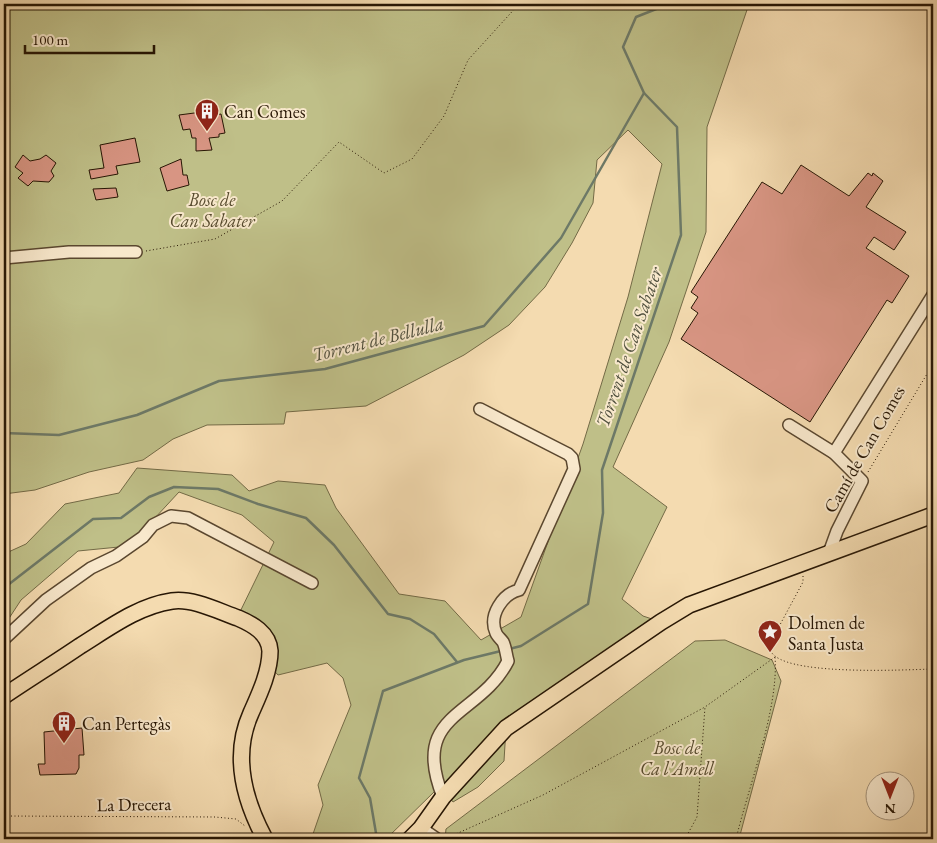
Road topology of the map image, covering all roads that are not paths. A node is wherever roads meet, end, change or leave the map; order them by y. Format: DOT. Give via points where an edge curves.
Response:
graph roads {
  1 [pos="136,252"];
  2 [pos="4,258"];
  3 [pos="933,295"];
  4 [pos="480,409"];
  5 [pos="789,425"];
  6 [pos="834,454"];
  7 [pos="933,515"];
  8 [pos="829,554"];
  9 [pos="312,584"];
  10 [pos="4,639"];
  11 [pos="4,696"];
  12 [pos="443,797"];
  13 [pos="421,828"];
  14 [pos="265,839"];
  15 [pos="410,839"];
  16 [pos="437,839"];
  1 -- 2 [label="street" via="69,252"];
  3 -- 6 [label="street"];
  4 -- 12 [label="street" via="568,454 574,469 520,590 509,593 500,602 494,622 508,662 501,676 439,732 433,750 435,776"];
  5 -- 6 [label="street"];
  6 -- 8 [label="street, Camí de Can Comes" via="862,481"];
  7 -- 8 [label="main road"];
  8 -- 12 [label="main road" via="689,606 660,622 506,728"];
  9 -- 10 [label="street" via="188,518 171,516 153,525 143,537 116,556 91,568 46,600"];
  11 -- 14 [label="main road" via="121,620 146,608 173,601 198,605 254,624 265,637 270,651 261,690 241,739 240,764 250,811"];
  12 -- 13 [label="main road"];
  13 -- 15 [label="main road"];
  13 -- 16 [label="street"];
}
